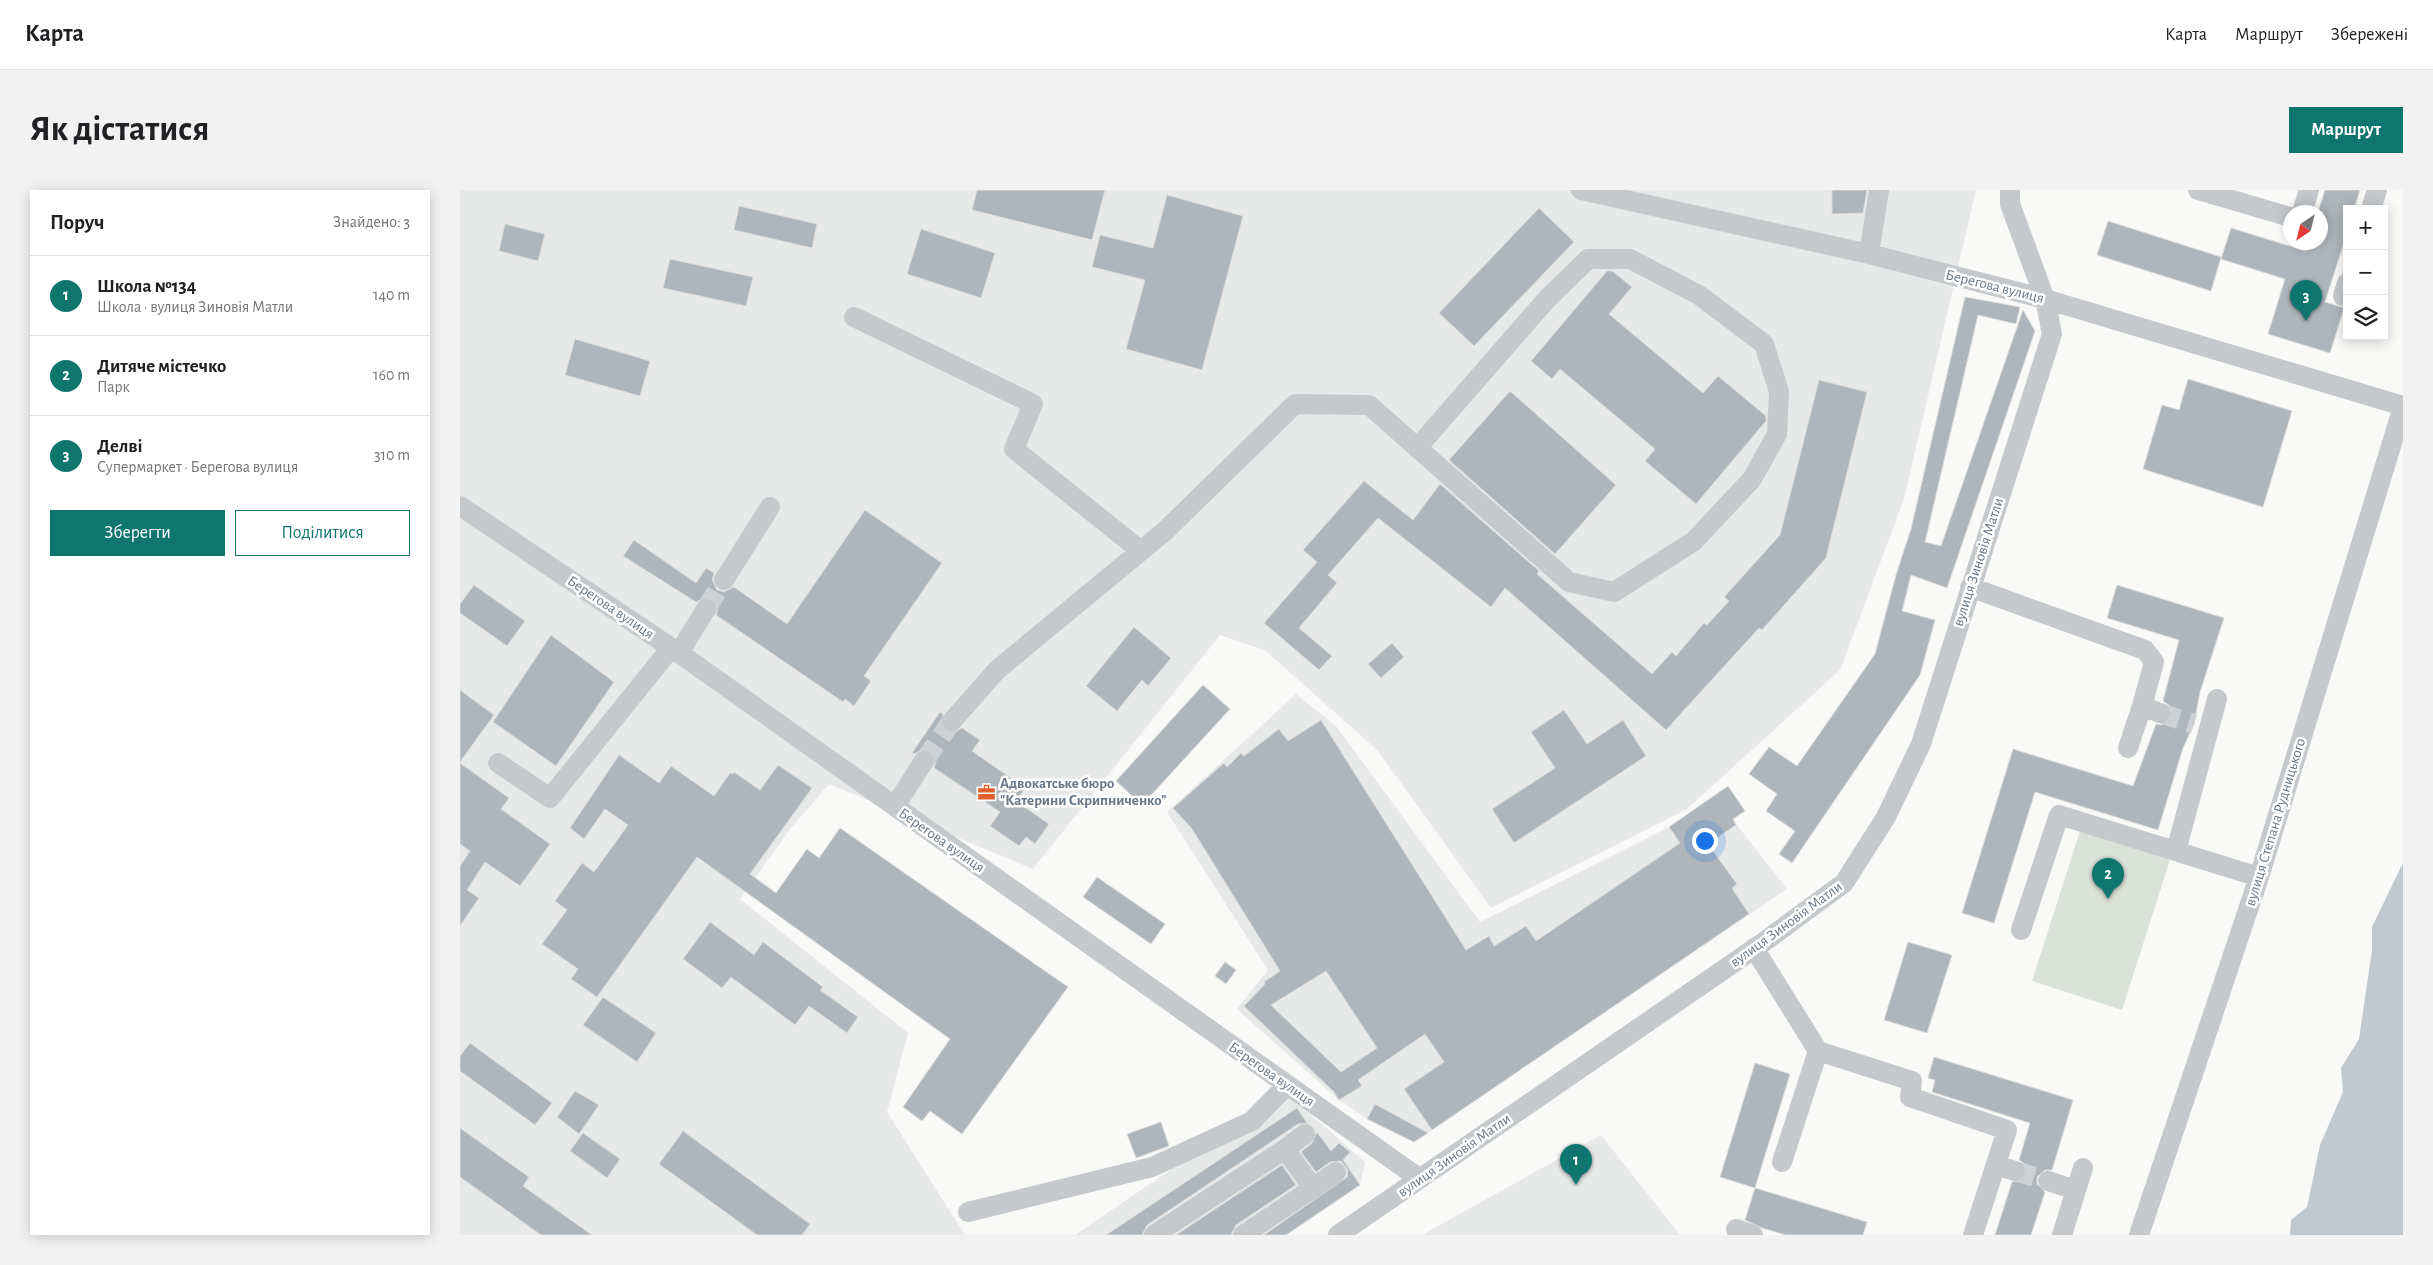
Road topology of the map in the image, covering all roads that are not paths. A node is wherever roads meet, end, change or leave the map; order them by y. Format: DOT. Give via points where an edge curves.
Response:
graph roads {
  1 [pos="1581,190"];
  2 [pos="1880,190"];
  3 [pos="2010,190"];
  4 [pos="2198,190"];
  5 [pos="2310,190"];
  6 [pos="2377,190"];
  7 [pos="1622,194"];
  8 [pos="2305,205"];
  9 [pos="2372,205"];
  10 [pos="2283,216"];
  11 [pos="1869,254"];
  12 [pos="2045,299"];
  13 [pos="854,316"];
  14 [pos="2403,406"];
  15 [pos="1418,448"];
  16 [pos="460,506"];
  17 [pos="770,507"];
  18 [pos="1141,550"];
  19 [pos="724,580"];
  20 [pos="1970,587"];
  21 [pos="706,609"];
  22 [pos="675,650"];
  23 [pos="2217,699"];
  24 [pos="952,721"];
  25 [pos="2128,748"];
  26 [pos="924,761"];
  27 [pos="498,763"];
  28 [pos="895,806"];
  29 [pos="2176,851"];
  30 [pos="2259,877"];
  31 [pos="2021,930"];
  32 [pos="1754,948"];
  33 [pos="1818,1050"];
  34 [pos="1287,1085"];
  35 [pos="1305,1134"];
  36 [pos="1285,1149"];
  37 [pos="1782,1162"];
  38 [pos="1996,1165"];
  39 [pos="2083,1168"];
  40 [pos="2015,1171"];
  41 [pos="1336,1172"];
  42 [pos="1420,1179"];
  43 [pos="2048,1181"];
  44 [pos="2076,1190"];
  45 [pos="1309,1191"];
  46 [pos="968,1212"];
  47 [pos="1344,1233"];
  48 [pos="1154,1235"];
  49 [pos="1243,1235"];
  50 [pos="1973,1235"];
  51 [pos="2062,1235"];
  52 [pos="2139,1235"];
  1 -- 7 [label="street, Берегова вулиця"];
  2 -- 11 [label="street"];
  3 -- 12 [label="street, вулиця Зиновія Матли" via="2010,204"];
  4 -- 10 [label="street"];
  5 -- 8 [label="street"];
  6 -- 9 [label="street"];
  7 -- 11 [label="street, Берегова вулиця"];
  11 -- 12 [label="street, Берегова вулиця"];
  12 -- 14 [label="street, Берегова вулиця"];
  12 -- 20 [label="street, вулиця Зиновія Матли" via="2052,334"];
  13 -- 18 [label="street" via="1033,404 1014,449"];
  14 -- 30 [label="street, вулиця Степана Рудницького"];
  15 -- 15 [label="street" via="1569,582 1614,592 1694,541 1752,479 1776,434 1778,392 1764,344 1699,295 1630,259 1588,259 1547,299"];
  15 -- 18 [label="street" via="1369,405 1295,404 1165,531"];
  16 -- 22 [label="street, Берегова вулиця"];
  17 -- 19 [label="street"];
  18 -- 24 [label="street" via="997,670"];
  20 -- 25 [label="street" via="2145,650 2154,662 2151,709"];
  20 -- 32 [label="street, вулиця Зиновія Матли" via="1920,744 1886,818 1844,883"];
  21 -- 22 [label="street"];
  22 -- 27 [label="street" via="550,798"];
  22 -- 28 [label="street, Берегова вулиця"];
  23 -- 29 [label="street" via="2202,727"];
  26 -- 28 [label="street"];
  28 -- 34 [label="street, Берегова вулиця"];
  29 -- 30 [label="street"];
  29 -- 31 [label="street" via="2059,815"];
  30 -- 52 [label="street, вулиця Степана Рудницького"];
  32 -- 33 [label="street"];
  32 -- 42 [label="street, вулиця Зиновія Матли"];
  33 -- 37 [label="street"];
  33 -- 38 [label="street" via="1912,1081 1910,1096 2007,1130"];
  34 -- 42 [label="street, Берегова вулиця"];
  34 -- 46 [label="street" via="1252,1120 1152,1167"];
  35 -- 36 [label="street"];
  36 -- 45 [label="street" via="1310,1184"];
  36 -- 48 [label="street"];
  38 -- 40 [label="street"];
  38 -- 50 [label="street"];
  39 -- 44 [label="street"];
  41 -- 45 [label="street"];
  42 -- 47 [label="street, вулиця Зиновія Матли"];
  43 -- 44 [label="street"];
  44 -- 51 [label="street"];
  45 -- 49 [label="street"];
}
